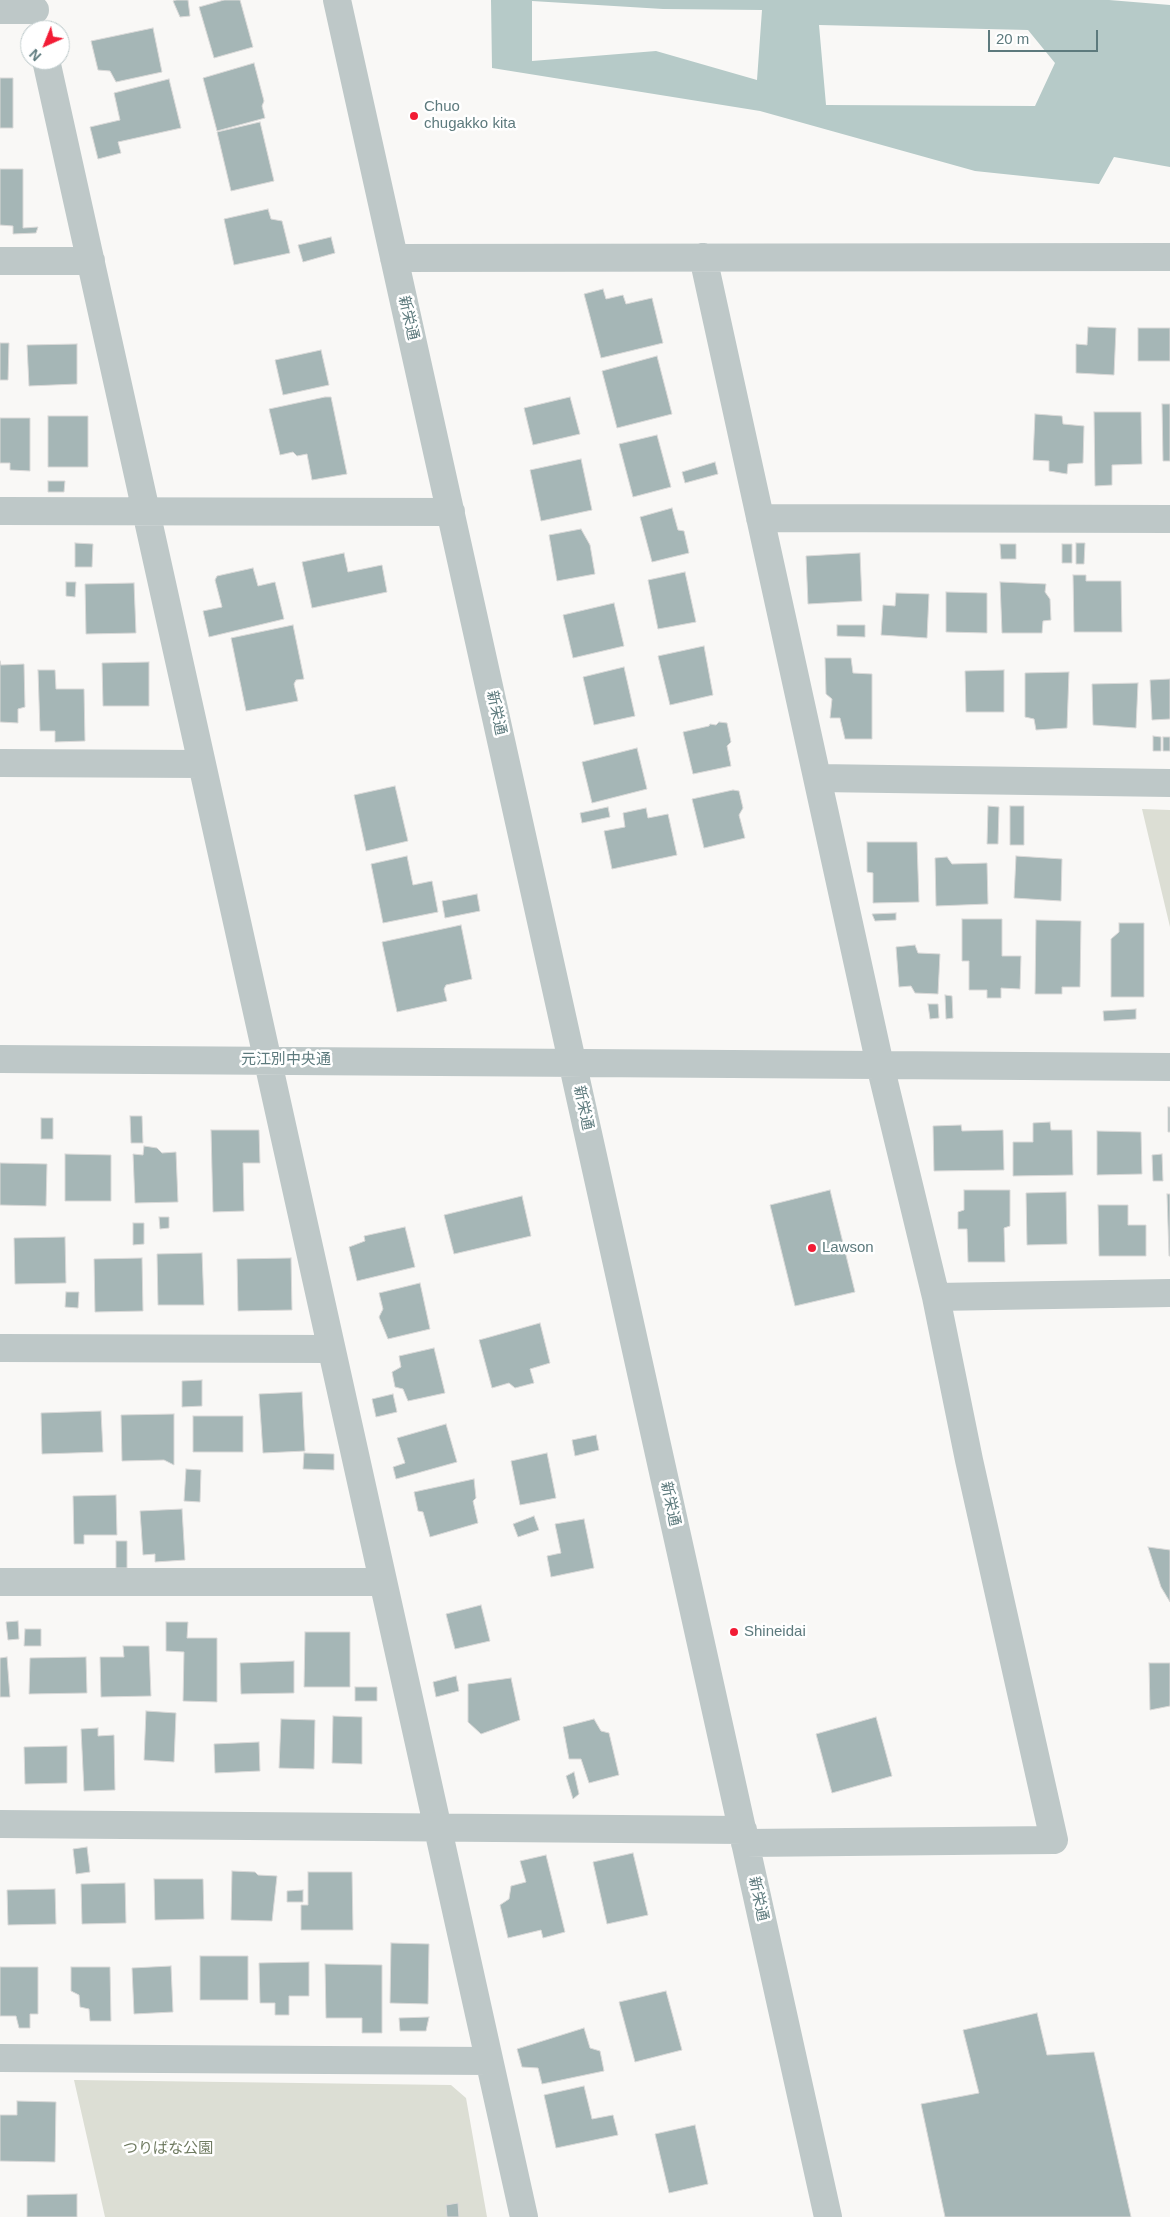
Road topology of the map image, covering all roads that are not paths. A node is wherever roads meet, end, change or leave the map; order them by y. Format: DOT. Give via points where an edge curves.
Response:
graph roads {
  1 [pos="338,0"];
  2 [pos="0,10"];
  3 [pos="36,13"];
  4 [pos="48,70"];
  5 [pos="703,257"];
  6 [pos="1170,257"];
  7 [pos="394,258"];
  8 [pos="0,261"];
  9 [pos="90,261"];
  10 [pos="0,510"];
  11 [pos="146,510"];
  12 [pos="451,512"];
  13 [pos="760,518"];
  14 [pos="1170,519"];
  15 [pos="0,763"];
  16 [pos="202,764"];
  17 [pos="818,778"];
  18 [pos="1170,783"];
  19 [pos="0,1059"];
  20 [pos="268,1060"];
  21 [pos="573,1062"];
  22 [pos="880,1065"];
  23 [pos="1170,1067"];
  24 [pos="1170,1293"];
  25 [pos="936,1297"];
  26 [pos="0,1348"];
  27 [pos="331,1349"];
  28 [pos="0,1582"];
  29 [pos="383,1582"];
  30 [pos="0,1824"];
  31 [pos="437,1826"];
  32 [pos="744,1836"];
  33 [pos="0,2058"];
  34 [pos="489,2061"];
  35 [pos="524,2217"];
  36 [pos="828,2217"];
  1 -- 7 [label="street, 新栄通"];
  2 -- 3 [label="street"];
  4 -- 9 [label="street"];
  5 -- 6 [label="street"];
  5 -- 7 [label="street"];
  5 -- 13 [label="street"];
  7 -- 12 [label="street, 新栄通"];
  8 -- 9 [label="street"];
  9 -- 11 [label="street"];
  10 -- 11 [label="street"];
  11 -- 12 [label="street"];
  11 -- 16 [label="street"];
  12 -- 21 [label="street, 新栄通"];
  13 -- 14 [label="street"];
  13 -- 17 [label="street"];
  15 -- 16 [label="street"];
  16 -- 20 [label="street"];
  17 -- 18 [label="street"];
  17 -- 22 [label="street"];
  19 -- 20 [label="street, 元江別中央通"];
  20 -- 21 [label="street, 元江別中央通"];
  20 -- 27 [label="street"];
  21 -- 22 [label="street, 元江別中央通"];
  21 -- 32 [label="street, 新栄通"];
  22 -- 23 [label="street, 元江別中央通"];
  22 -- 25 [label="street"];
  24 -- 25 [label="street"];
  25 -- 32 [label="street" via="1054,1840"];
  26 -- 27 [label="street"];
  27 -- 29 [label="street"];
  28 -- 29 [label="street"];
  29 -- 31 [label="street"];
  30 -- 31 [label="street"];
  31 -- 32 [label="street"];
  31 -- 34 [label="street"];
  32 -- 36 [label="street, 新栄通"];
  33 -- 34 [label="street"];
  34 -- 35 [label="street"];
}
